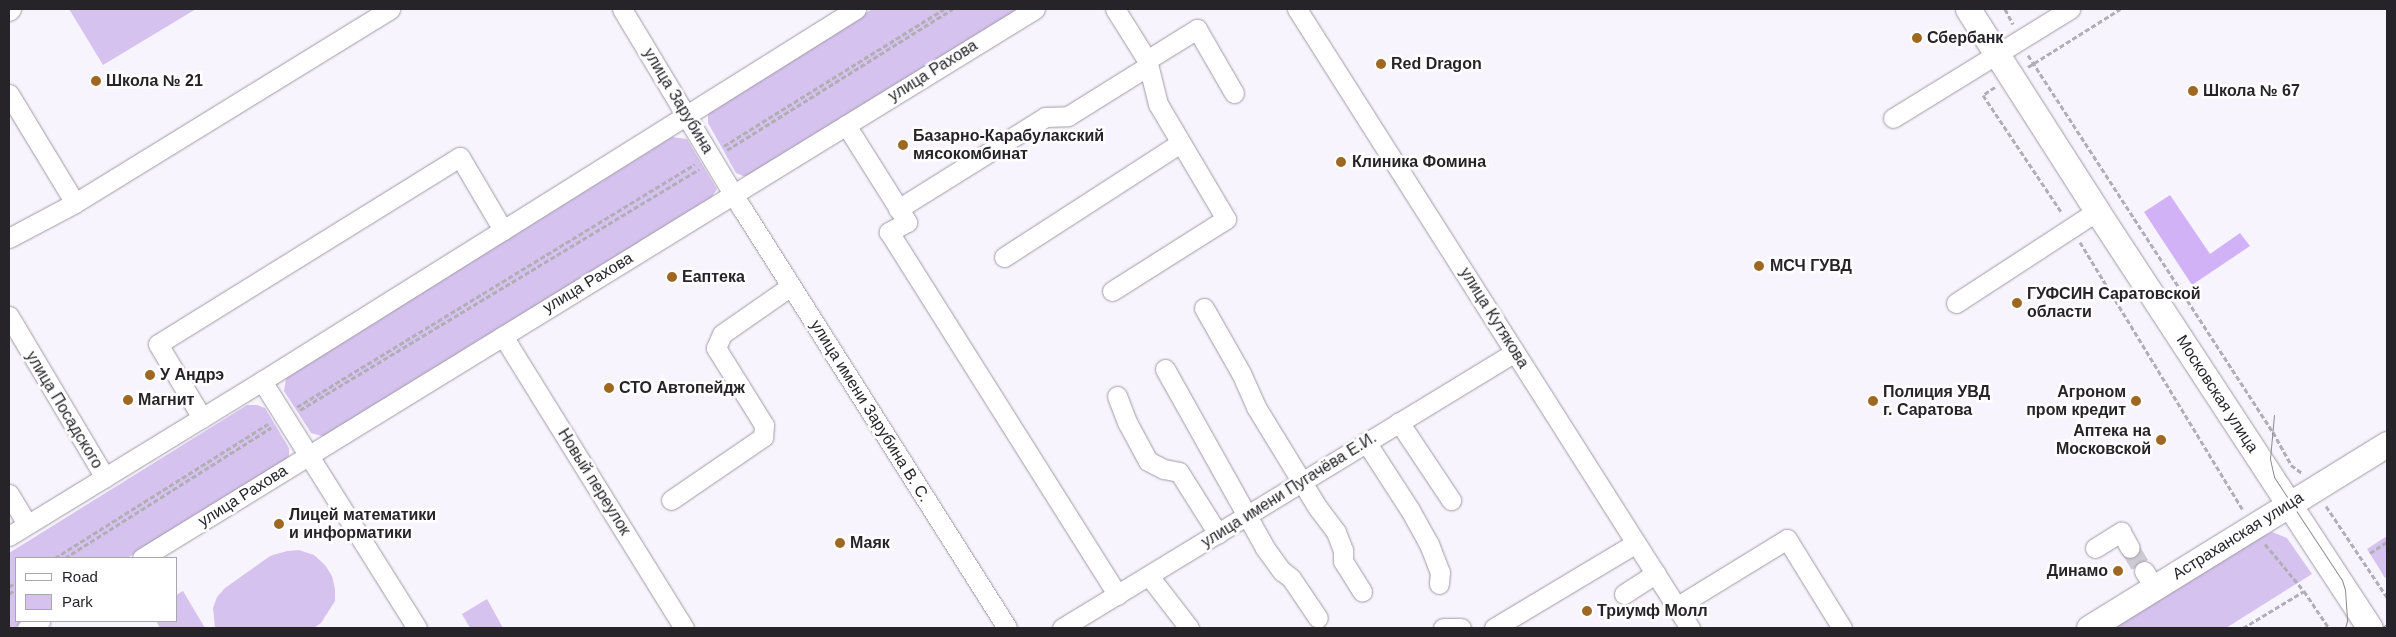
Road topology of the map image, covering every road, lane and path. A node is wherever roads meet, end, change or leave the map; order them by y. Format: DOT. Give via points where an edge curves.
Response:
graph roads {
  1 [pos="390,9"];
  2 [pos="622,9"];
  3 [pos="856,9"];
  4 [pos="944,9"];
  5 [pos="953,9"];
  6 [pos="1035,9"];
  7 [pos="1115,9"];
  8 [pos="1297,9"];
  9 [pos="1968,9"];
  10 [pos="2005,9"];
  11 [pos="2070,9"];
  12 [pos="2120,9"];
  13 [pos="362,16"];
  14 [pos="2020,38"];
  15 [pos="1997,54"];
  16 [pos="1147,63"];
  17 [pos="2022,71"];
  18 [pos="1234,93"];
  19 [pos="9,94"];
  20 [pos="687,114"];
  21 [pos="1892,118"];
  22 [pos="846,125"];
  23 [pos="1180,143"];
  24 [pos="711,157"];
  25 [pos="733,194"];
  26 [pos="75,203"];
  27 [pos="898,209"];
  28 [pos="2097,211"];
  29 [pos="2071,227"];
  30 [pos="503,230"];
  31 [pos="9,238"];
  32 [pos="1004,257"];
  33 [pos="791,286"];
  34 [pos="1112,291"];
  35 [pos="1956,303"];
  36 [pos="1204,308"];
  37 [pos="9,316"];
  38 [pos="503,336"];
  39 [pos="1515,352"];
  40 [pos="1165,369"];
  41 [pos="262,381"];
  42 [pos="1117,396"];
  43 [pos="285,417"];
  44 [pos="202,418"];
  45 [pos="1399,422"];
  46 [pos="1366,442"];
  47 [pos="2387,444"];
  48 [pos="310,454"];
  49 [pos="105,478"];
  50 [pos="1302,482"];
  51 [pos="2314,488"];
  52 [pos="9,494"];
  53 [pos="671,500"];
  54 [pos="1451,500"];
  55 [pos="2288,504"];
  56 [pos="1247,517"];
  57 [pos="27,524"];
  58 [pos="2251,527"];
  59 [pos="1218,534"];
  60 [pos="9,536"];
  61 [pos="2387,542"];
  62 [pos="1636,543"];
  63 [pos="2095,548"];
  64 [pos="2130,548"];
  65 [pos="2370,553"];
  66 [pos="56,557"];
  67 [pos="67,557"];
  68 [pos="144,557"];
  69 [pos="1656,574"];
  70 [pos="1149,576"];
  71 [pos="1439,584"];
  72 [pos="1362,591"];
  73 [pos="2304,591"];
  74 [pos="1624,594"];
  75 [pos="1118,595"];
  76 [pos="2387,597"];
  77 [pos="1676,608"];
  78 [pos="1318,618"];
  79 [pos="38,622"];
  80 [pos="27,628"];
  81 [pos="417,628"];
  82 [pos="684,628"];
  83 [pos="1006,628"];
  84 [pos="1062,628"];
  85 [pos="1189,628"];
  86 [pos="1443,628"];
  87 [pos="1460,628"];
  88 [pos="1494,628"];
  89 [pos="1690,628"];
  90 [pos="1842,628"];
  91 [pos="2089,628"];
  92 [pos="2243,628"];
  93 [pos="2329,628"];
  94 [pos="2370,628"];
  1 -- 13 [label="street"];
  2 -- 20 [label="street, улица Зарубина"];
  3 -- 20 [label="street"];
  4 -- 24 [label="path"];
  5 -- 24 [label="path"];
  6 -- 22 [label="street, улица Рахова"];
  7 -- 16 [label="street"];
  8 -- 39 [label="street, улица Кутякова"];
  9 -- 15 [label="main road, Московская улица"];
  10 -- 14 [label="path"];
  11 -- 14 [label="street"];
  12 -- 17 [label="path"];
  13 -- 26 [label="street"];
  14 -- 15 [label="street"];
  14 -- 17 [label="path"];
  15 -- 17 [label="main road, Московская улица"];
  15 -- 21 [label="street"];
  16 -- 18 [label="street" via="1197,29"];
  16 -- 23 [label="street" via="1158,104"];
  16 -- 27 [label="street" via="1068,116 1045,117"];
  17 -- 28 [label="main road, Московская улица"];
  17 -- 29 [label="path" via="1983,95"];
  17 -- 51 [label="path" via="2050,87 2273,432 2291,465"];
  19 -- 26 [label="street"];
  20 -- 24 [label="street, улица Зарубина"];
  20 -- 30 [label="street"];
  22 -- 25 [label="street, улица Рахова"];
  22 -- 27 [label="street"];
  23 -- 32 [label="street"];
  23 -- 34 [label="street" via="1226,219"];
  24 -- 25 [label="street, улица Зарубина"];
  24 -- 43 [label="path"];
  24 -- 43 [label="path"];
  25 -- 33 [label="street, улица имени Зарубина В. С."];
  25 -- 38 [label="street, улица Рахова"];
  26 -- 31 [label="street"];
  27 -- 75 [label="street" via="907,222 890,232"];
  28 -- 29 [label="street"];
  28 -- 55 [label="main road, Московская улица"];
  29 -- 35 [label="street"];
  29 -- 58 [label="path"];
  30 -- 41 [label="street"];
  30 -- 44 [label="street" via="460,157 166,339 158,344"];
  33 -- 53 [label="street" via="722,334 716,348 764,424 763,437"];
  33 -- 83 [label="street, улица имени Зарубина В. С."];
  36 -- 50 [label="street" via="1256,407"];
  37 -- 49 [label="street, улица Посадского"];
  38 -- 48 [label="street, улица Рахова"];
  38 -- 82 [label="street, Новый переулок"];
  39 -- 45 [label="street, улица имени Пугачёва Е.И."];
  39 -- 62 [label="street, улица Кутякова"];
  40 -- 56 [label="street"];
  41 -- 43 [label="street"];
  41 -- 44 [label="street"];
  42 -- 59 [label="street" via="1148,461 1179,472"];
  43 -- 48 [label="street"];
  43 -- 66 [label="path"];
  43 -- 67 [label="path"];
  44 -- 49 [label="street"];
  45 -- 46 [label="street, улица имени Пугачёва Е.И."];
  45 -- 54 [label="street"];
  46 -- 50 [label="street, улица имени Пугачёва Е.И."];
  46 -- 71 [label="street" via="1429,544 1440,572"];
  47 -- 51 [label="main road, Астраханская улица"];
  48 -- 68 [label="street, улица Рахова"];
  48 -- 81 [label="street"];
  49 -- 57 [label="street"];
  50 -- 56 [label="street, улица имени Пугачёва Е.И."];
  50 -- 72 [label="street" via="1336,532 1343,550 1343,561"];
  51 -- 55 [label="main road, Астраханская улица"];
  51 -- 76 [label="path"];
  52 -- 57 [label="street"];
  55 -- 58 [label="main road, Астраханская улица"];
  55 -- 94 [label="main road, Московская улица"];
  56 -- 59 [label="street, улица имени Пугачёва Е.И."];
  56 -- 78 [label="street" via="1265,548 1282,571 1292,578"];
  57 -- 60 [label="street"];
  58 -- 73 [label="path"];
  58 -- 91 [label="main road, Астраханская улица" via="2149,579"];
  59 -- 70 [label="street, улица имени Пугачёва Е.И."];
  61 -- 65 [label="path"];
  62 -- 69 [label="street, улица Кутякова"];
  62 -- 88 [label="street"];
  63 -- 64 [label="street" via="2121,532"];
  69 -- 74 [label="street"];
  69 -- 77 [label="street, улица Кутякова"];
  70 -- 75 [label="street, улица имени Пугачёва Е.И."];
  70 -- 85 [label="street"];
  73 -- 92 [label="path"];
  73 -- 93 [label="path"];
  75 -- 84 [label="street, улица имени Пугачёва Е.И."];
  77 -- 89 [label="street, улица Кутякова"];
  77 -- 90 [label="street" via="1787,539"];
  79 -- 80 [label="street"];
  86 -- 87 [label="street"];
}
